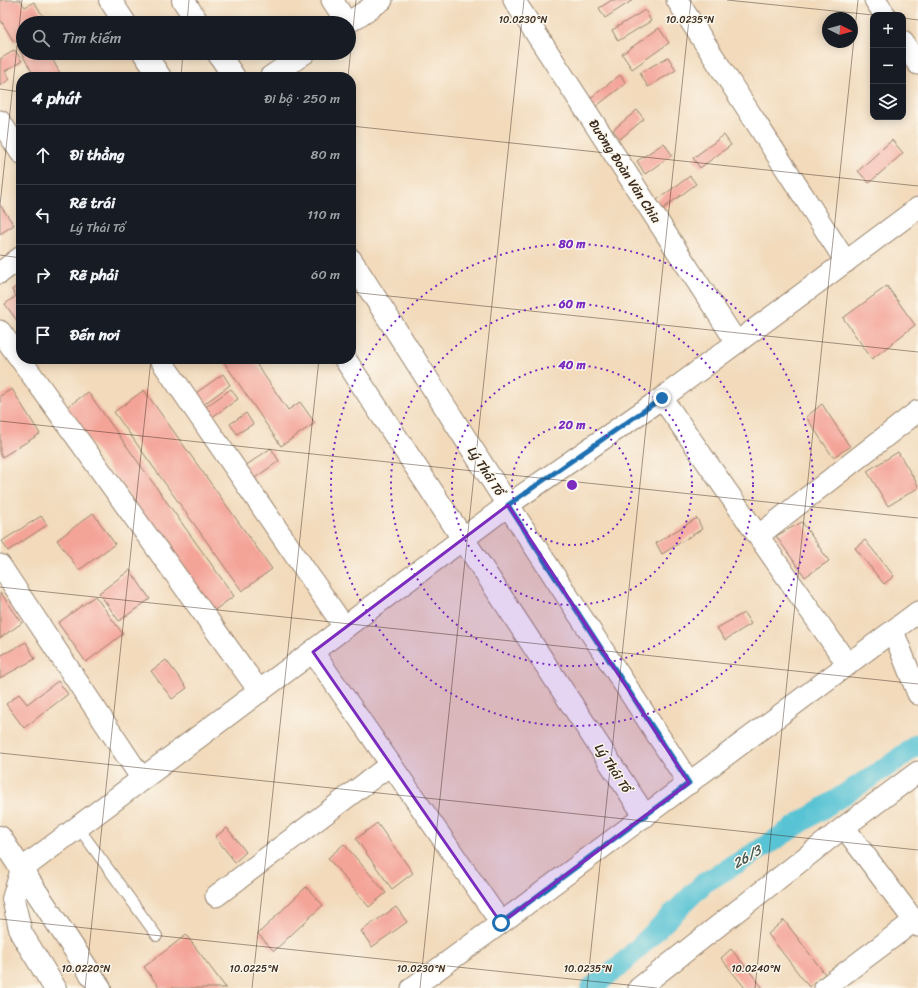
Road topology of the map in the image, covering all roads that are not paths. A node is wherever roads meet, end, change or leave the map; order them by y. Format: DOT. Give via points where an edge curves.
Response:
graph roads {
  1 [pos="110,0"];
  2 [pos="183,0"];
  3 [pos="332,0"];
  4 [pos="382,0"];
  5 [pos="514,0"];
  6 [pos="677,0"];
  7 [pos="875,0"];
  8 [pos="883,12"];
  9 [pos="120,16"];
  10 [pos="193,16"];
  11 [pos="343,16"];
  12 [pos="356,18"];
  13 [pos="906,46"];
  14 [pos="149,60"];
  15 [pos="223,60"];
  16 [pos="295,60"];
  17 [pos="918,64"];
  18 [pos="157,72"];
  19 [pos="231,72"];
  20 [pos="277,72"];
  21 [pos="0,122"];
  22 [pos="16,146"];
  23 [pos="918,208"];
  24 [pos="16,261"];
  25 [pos="846,262"];
  26 [pos="356,268"];
  27 [pos="0,273"];
  28 [pos="0,331"];
  29 [pos="737,343"];
  30 [pos="16,353"];
  31 [pos="24,364"];
  32 [pos="163,364"];
  33 [pos="348,364"];
  34 [pos="662,398"];
  35 [pos="918,411"];
  36 [pos="508,505"];
  37 [pos="758,536"];
  38 [pos="463,539"];
  39 [pos="0,565"];
  40 [pos="918,612"];
  41 [pos="345,628"];
  42 [pos="893,631"];
  43 [pos="313,652"];
  44 [pos="848,665"];
  45 [pos="260,692"];
  46 [pos="918,694"];
  47 [pos="391,764"];
  48 [pos="918,772"];
  49 [pos="142,779"];
  50 [pos="689,783"];
  51 [pos="645,816"];
  52 [pos="844,826"];
  53 [pos="78,827"];
  54 [pos="0,837"];
  55 [pos="22,869"];
  56 [pos="216,896"];
  57 [pos="501,923"];
  58 [pos="916,924"];
  59 [pos="157,936"];
  60 [pos="55,988"];
  61 [pos="100,988"];
  62 [pos="412,988"];
  63 [pos="639,988"];
  64 [pos="825,988"];
  1 -- 9 [label="street"];
  2 -- 10 [label="street"];
  3 -- 11 [label="street"];
  4 -- 12 [label="street"];
  5 -- 29 [label="street, Đường Đoàn Văn Chia"];
  6 -- 25 [label="street"];
  7 -- 8 [label="street"];
  13 -- 17 [label="street"];
  14 -- 18 [label="street"];
  15 -- 19 [label="street"];
  16 -- 20 [label="street"];
  21 -- 22 [label="street"];
  23 -- 25 [label="street"];
  24 -- 27 [label="street"];
  25 -- 29 [label="street"];
  26 -- 36 [label="street, Lý Thái Tổ"];
  28 -- 30 [label="street"];
  29 -- 34 [label="street"];
  31 -- 45 [label="street"];
  32 -- 41 [label="street"];
  33 -- 38 [label="street, Lý Thái Tổ"];
  34 -- 36 [label="street"];
  34 -- 37 [label="street"];
  35 -- 37 [label="street"];
  36 -- 38 [label="street"];
  36 -- 50 [label="street, Lý Thái Tổ"];
  37 -- 44 [label="street"];
  38 -- 41 [label="street"];
  38 -- 51 [label="street, Lý Thái Tổ"];
  39 -- 49 [label="street"];
  40 -- 42 [label="street"];
  41 -- 43 [label="street"];
  42 -- 44 [label="street"];
  42 -- 46 [label="street"];
  43 -- 45 [label="street"];
  43 -- 47 [label="street"];
  44 -- 50 [label="street"];
  45 -- 49 [label="street"];
  47 -- 56 [label="street"];
  47 -- 57 [label="street"];
  48 -- 52 [label="street"];
  49 -- 53 [label="street"];
  50 -- 51 [label="street"];
  51 -- 57 [label="street"];
  52 -- 58 [label="street"];
  52 -- 63 [label="street"];
  53 -- 55 [label="street"];
  53 -- 59 [label="lane"];
  54 -- 55 [label="street"];
  55 -- 60 [label="street" via="14,899 21,934"];
  55 -- 61 [label="street"];
  57 -- 62 [label="street"];
  58 -- 64 [label="street"];
}
